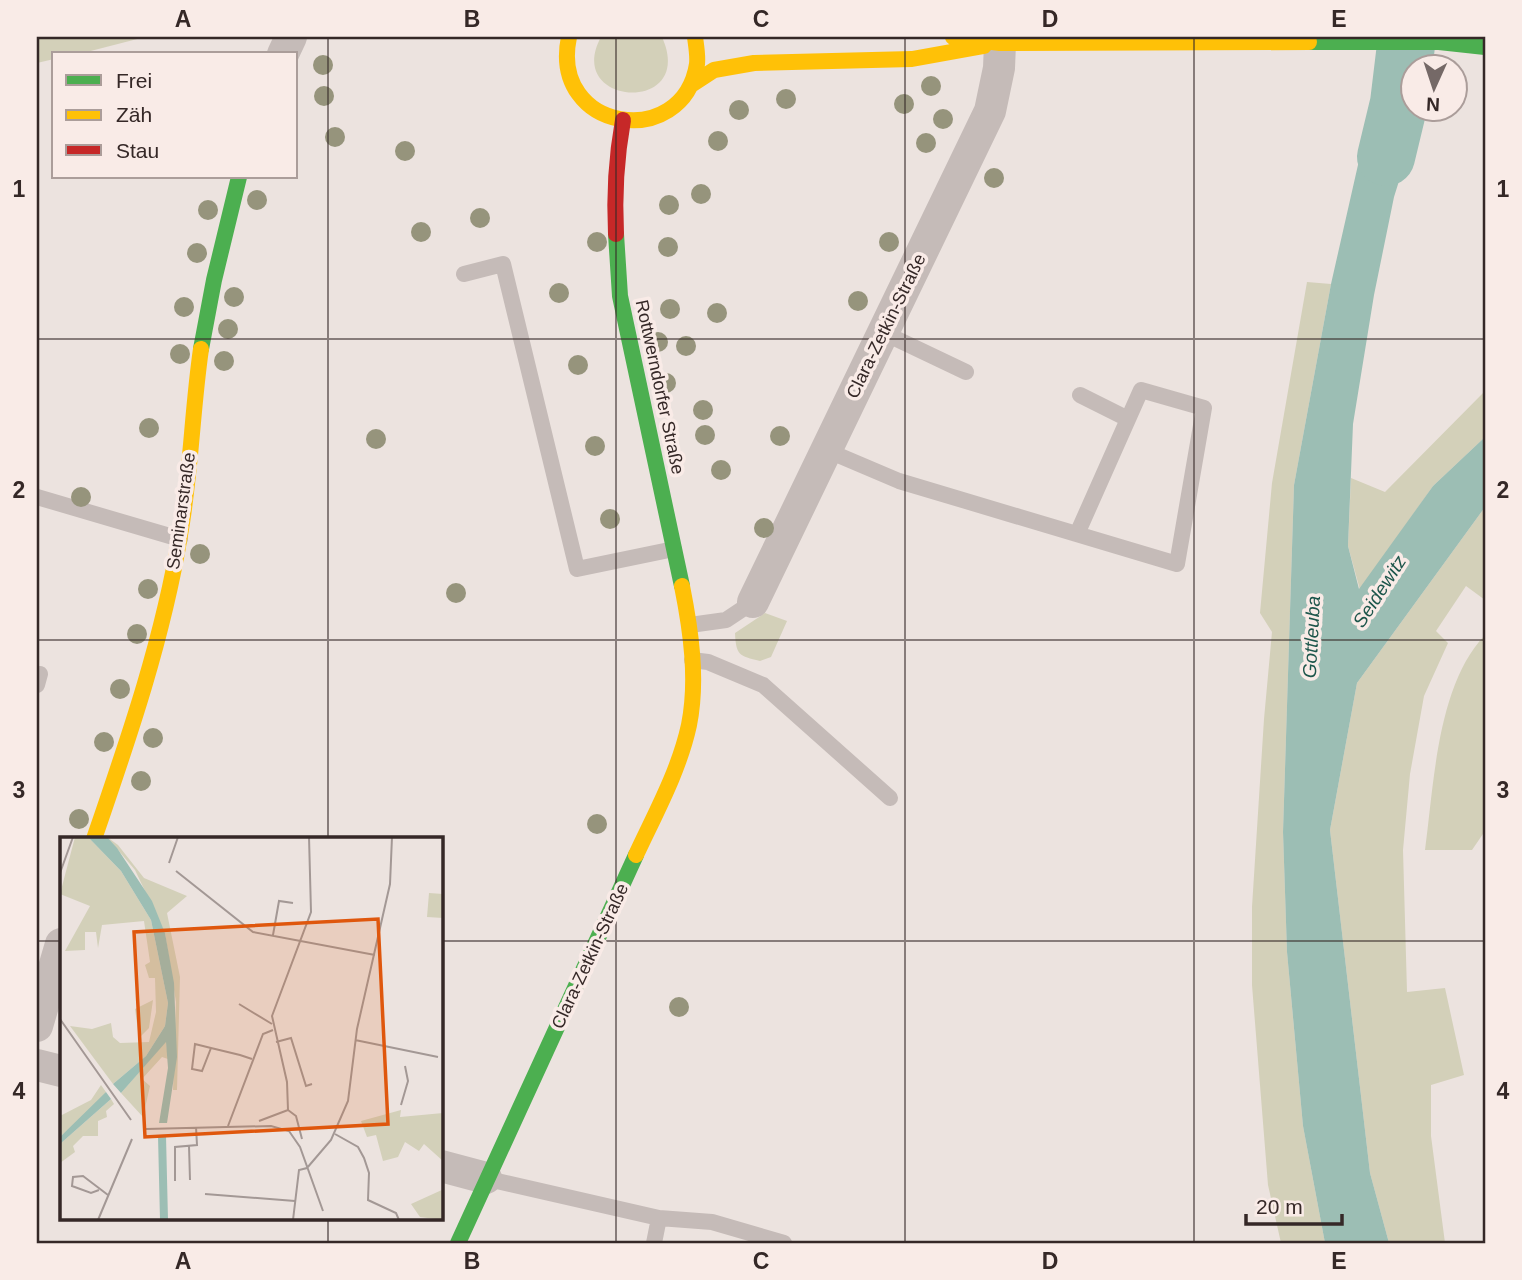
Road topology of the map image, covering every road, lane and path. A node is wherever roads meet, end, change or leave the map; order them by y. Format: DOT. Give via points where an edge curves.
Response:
graph roads {
  1 [pos="569,37"];
  2 [pos="695,37"];
  3 [pos="953,37"];
  4 [pos="1196,40"];
  5 [pos="1000,43"];
  6 [pos="1485,47"];
  7 [pos="691,85"];
  8 [pos="623,121"];
  9 [pos="239,178"];
  10 [pos="464,274"];
  11 [pos="881,332"];
  12 [pos="966,372"];
  13 [pos="1080,395"];
  14 [pos="1128,419"];
  15 [pos="825,450"];
  16 [pos="37,497"];
  17 [pos="1077,534"];
  18 [pos="180,539"];
  19 [pos="674,549"];
  20 [pos="753,603"];
  21 [pos="690,625"];
  22 [pos="692,660"];
  23 [pos="890,798"];
  24 [pos="95,837"];
  25 [pos="60,947"];
  26 [pos="37,1026"];
  27 [pos="37,1065"];
  28 [pos="60,1071"];
  29 [pos="443,1167"];
  30 [pos="486,1178"];
  31 [pos="659,1218"];
  32 [pos="458,1243"];
  33 [pos="654,1243"];
  34 [pos="784,1243"];
  1 -- 8 [label="main road" via="567,63 575,88 593,108"];
  2 -- 7 [label="main road" via="697,65"];
  3 -- 5 [label="main road"];
  4 -- 5 [label="main road"];
  4 -- 6 [label="main road" via="1439,42"];
  5 -- 7 [label="main road" via="912,59 754,63 714,70"];
  5 -- 11 [label="street, Clara-Zetkin-Straße" via="990,111"];
  7 -- 8 [label="main road" via="666,112 645,120"];
  8 -- 19 [label="main road, Rottwerndorfer Straße" via="614,192 620,296"];
  9 -- 18 [label="main road, Seminarstraße" via="202,344"];
  10 -- 19 [label="lane" via="503,264 577,569"];
  11 -- 12 [label="lane"];
  11 -- 15 [label="street, Clara-Zetkin-Straße"];
  13 -- 14 [label="lane"];
  14 -- 17 [label="lane"];
  14 -- 17 [label="lane" via="1141,390 1204,408 1177,564"];
  15 -- 17 [label="lane" via="899,481"];
  15 -- 20 [label="street, Clara-Zetkin-Straße"];
  16 -- 18 [label="lane"];
  18 -- 24 [label="main road, Seminarstraße" via="148,673"];
  19 -- 21 [label="main road, Rottwerndorfer Straße"];
  20 -- 21 [label="lane" via="726,620"];
  21 -- 22 [label="main road, Rottwerndorfer Straße"];
  22 -- 23 [label="lane" via="763,685"];
  22 -- 30 [label="main road, Clara-Zetkin-Straße" via="691,713 679,760"];
  25 -- 26 [label="street"];
  27 -- 28 [label="street"];
  29 -- 30 [label="street"];
  30 -- 31 [label="lane"];
  30 -- 32 [label="main road, Clara-Zetkin-Straße"];
  31 -- 33 [label="lane"];
  31 -- 34 [label="lane" via="712,1222"];
}
